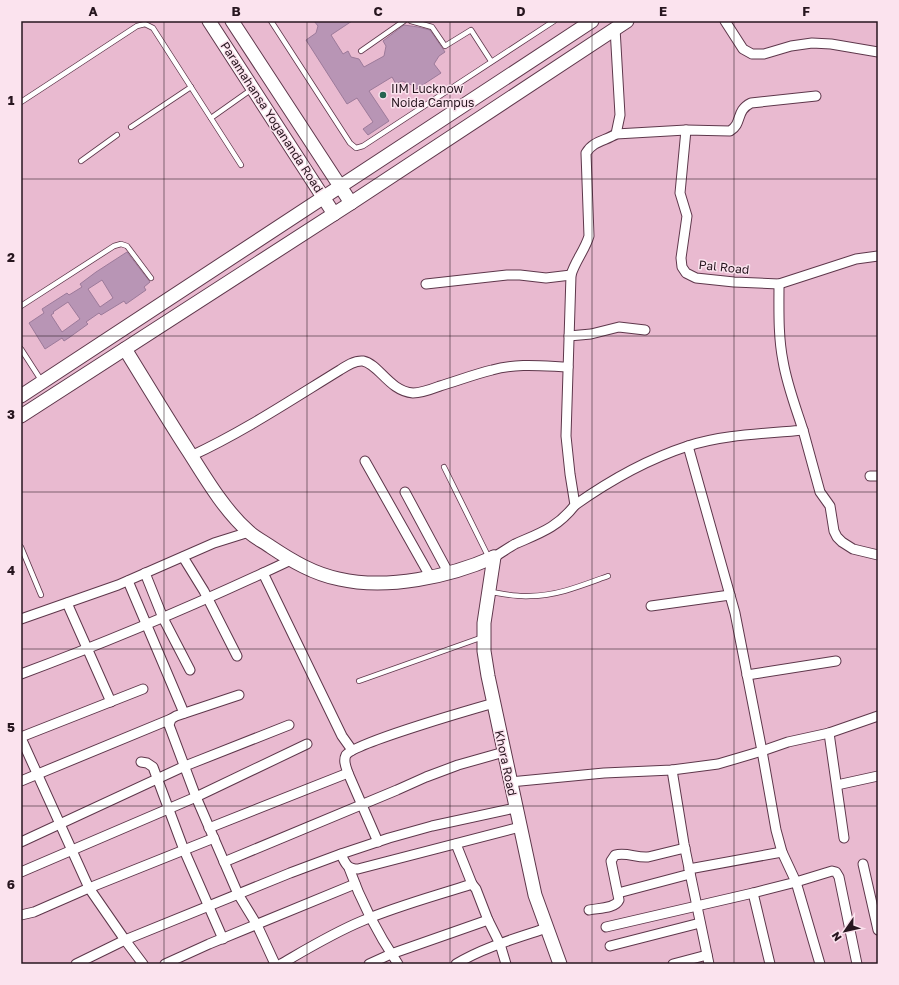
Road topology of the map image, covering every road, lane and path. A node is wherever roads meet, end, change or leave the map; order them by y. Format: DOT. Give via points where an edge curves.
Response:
graph roads {
  1 [pos="209,21"];
  2 [pos="232,21"];
  3 [pos="271,21"];
  4 [pos="404,21"];
  5 [pos="410,21"];
  6 [pos="554,21"];
  7 [pos="592,21"];
  8 [pos="627,21"];
  9 [pos="726,21"];
  10 [pos="613,25"];
  11 [pos="361,51"];
  12 [pos="878,52"];
  13 [pos="491,61"];
  14 [pos="191,87"];
  15 [pos="253,88"];
  16 [pos="816,96"];
  17 [pos="21,102"];
  18 [pos="211,118"];
  19 [pos="131,127"];
  20 [pos="686,130"];
  21 [pos="616,134"];
  22 [pos="117,135"];
  23 [pos="81,161"];
  24 [pos="241,165"];
  25 [pos="340,186"];
  26 [pos="323,197"];
  27 [pos="351,203"];
  28 [pos="334,214"];
  29 [pos="878,256"];
  30 [pos="571,275"];
  31 [pos="151,278"];
  32 [pos="426,284"];
  33 [pos="779,284"];
  34 [pos="21,306"];
  35 [pos="645,330"];
  36 [pos="569,336"];
  37 [pos="21,349"];
  38 [pos="125,349"];
  39 [pos="568,368"];
  40 [pos="42,382"];
  41 [pos="21,396"];
  42 [pos="21,416"];
  43 [pos="803,430"];
  44 [pos="688,446"];
  45 [pos="191,456"];
  46 [pos="365,461"];
  47 [pos="444,467"];
  48 [pos="405,492"];
  49 [pos="575,506"];
  50 [pos="249,532"];
  51 [pos="21,547"];
  52 [pos="878,555"];
  53 [pos="183,557"];
  54 [pos="492,558"];
  55 [pos="291,560"];
  56 [pos="448,572"];
  57 [pos="145,573"];
  58 [pos="263,573"];
  59 [pos="430,576"];
  60 [pos="608,576"];
  61 [pos="128,581"];
  62 [pos="489,592"];
  63 [pos="730,594"];
  64 [pos="41,595"];
  65 [pos="208,599"];
  66 [pos="67,603"];
  67 [pos="651,606"];
  68 [pos="163,618"];
  69 [pos="21,619"];
  70 [pos="146,625"];
  71 [pos="484,637"];
  72 [pos="88,649"];
  73 [pos="237,656"];
  74 [pos="836,661"];
  75 [pos="190,670"];
  76 [pos="21,674"];
  77 [pos="747,675"];
  78 [pos="359,681"];
  79 [pos="143,689"];
  80 [pos="239,695"];
  81 [pos="111,702"];
  82 [pos="494,703"];
  83 [pos="184,713"];
  84 [pos="878,716"];
  85 [pos="171,719"];
  86 [pos="289,725"];
  87 [pos="829,733"];
  88 [pos="21,738"];
  89 [pos="306,744"];
  90 [pos="352,750"];
  91 [pos="762,751"];
  92 [pos="504,752"];
  93 [pos="141,762"];
  94 [pos="185,766"];
  95 [pos="672,770"];
  96 [pos="37,773"];
  97 [pos="348,773"];
  98 [pos="878,776"];
  99 [pos="157,779"];
  100 [pos="21,781"];
  101 [pos="510,782"];
  102 [pos="837,785"];
  103 [pos="196,797"];
  104 [pos="362,805"];
  105 [pos="169,808"];
  106 [pos="515,808"];
  107 [pos="60,825"];
  108 [pos="520,827"];
  109 [pos="209,828"];
  110 [pos="214,838"];
  111 [pos="844,838"];
  112 [pos="21,842"];
  113 [pos="378,842"];
  114 [pos="456,844"];
  115 [pos="685,848"];
  116 [pos="72,850"];
  117 [pos="184,850"];
  118 [pos="782,852"];
  119 [pos="342,854"];
  120 [pos="224,862"];
  121 [pos="863,864"];
  122 [pos="349,868"];
  123 [pos="21,872"];
  124 [pos="690,872"];
  125 [pos="796,882"];
  126 [pos="355,884"];
  127 [pos="472,884"];
  128 [pos="89,888"];
  129 [pos="618,893"];
  130 [pos="753,893"];
  131 [pos="238,894"];
  132 [pos="697,905"];
  133 [pos="209,906"];
  134 [pos="589,910"];
  135 [pos="21,915"];
  136 [pos="370,917"];
  137 [pos="488,920"];
  138 [pos="700,923"];
  139 [pos="257,925"];
  140 [pos="606,926"];
  141 [pos="547,928"];
  142 [pos="878,930"];
  143 [pos="223,939"];
  144 [pos="125,940"];
  145 [pos="500,944"];
  146 [pos="610,946"];
  147 [pos="391,954"];
  148 [pos="708,960"];
  149 [pos="76,964"];
  150 [pos="143,964"];
  151 [pos="165,964"];
  152 [pos="276,964"];
  153 [pos="280,964"];
  154 [pos="369,964"];
  155 [pos="398,964"];
  156 [pos="456,964"];
  157 [pos="506,964"];
  158 [pos="560,964"];
  159 [pos="673,964"];
  160 [pos="770,964"];
  161 [pos="820,964"];
  162 [pos="857,964"];
  1 -- 15 [label="street, Paramahansa Yogananda Road"];
  2 -- 25 [label="street, Paramahansa Yogananda Road"];
  3 -- 13 [label="lane" via="350,143 356,148 363,146"];
  4 -- 11 [label="lane"];
  5 -- 13 [label="lane" via="432,27 445,46 471,30"];
  6 -- 13 [label="lane"];
  7 -- 25 [label="street"];
  8 -- 10 [label="street"];
  9 -- 12 [label="street" via="743,49 752,54 764,54 812,43"];
  10 -- 21 [label="street" via="620,114"];
  10 -- 27 [label="street"];
  14 -- 17 [label="lane" via="153,28 145,24 136,26"];
  14 -- 18 [label="lane"];
  14 -- 19 [label="lane"];
  15 -- 18 [label="lane"];
  15 -- 26 [label="street, Paramahansa Yogananda Road"];
  16 -- 20 [label="street" via="751,103 744,106 737,125 730,131"];
  18 -- 24 [label="lane"];
  20 -- 21 [label="street"];
  20 -- 33 [label="street, Pal Road" via="680,193 687,216 682,267 686,273 696,278"];
  21 -- 30 [label="street" via="596,142 586,153 589,236"];
  22 -- 23 [label="lane"];
  25 -- 26 [label="street"];
  25 -- 27 [label="street, Paramahansa Yogananda Road"];
  26 -- 28 [label="street, Paramahansa Yogananda Road"];
  26 -- 40 [label="street"];
  27 -- 28 [label="street"];
  28 -- 38 [label="street"];
  29 -- 33 [label="street, Pal Road" via="856,260"];
  30 -- 32 [label="street" via="546,278 507,275"];
  30 -- 36 [label="street"];
  31 -- 34 [label="lane" via="127,246 121,244"];
  33 -- 43 [label="street" via="779,331 783,361"];
  35 -- 36 [label="street" via="619,327"];
  36 -- 39 [label="street"];
  37 -- 40 [label="lane"];
  38 -- 42 [label="street"];
  38 -- 45 [label="street"];
  39 -- 45 [label="street" via="511,365 414,393 390,384 371,365 363,361 356,362 241,431"];
  39 -- 49 [label="street" via="566,436"];
  40 -- 41 [label="street"];
  43 -- 44 [label="street" via="725,438"];
  43 -- 52 [label="street" via="820,492 830,506 836,537 853,548"];
  44 -- 49 [label="street" via="620,477"];
  44 -- 63 [label="street"];
  45 -- 50 [label="street" via="206,481"];
  46 -- 59 [label="street"];
  47 -- 54 [label="lane"];
  48 -- 56 [label="street"];
  49 -- 54 [label="street" via="555,526"];
  50 -- 53 [label="street" via="214,543"];
  50 -- 55 [label="street"];
  51 -- 64 [label="lane"];
  53 -- 57 [label="street"];
  53 -- 65 [label="street"];
  54 -- 56 [label="street" via="477,565"];
  54 -- 62 [label="street, Khora Road"];
  55 -- 58 [label="street"];
  55 -- 59 [label="street" via="310,570 340,580 368,583 402,582"];
  56 -- 59 [label="street"];
  57 -- 61 [label="street"];
  57 -- 68 [label="street"];
  58 -- 65 [label="street"];
  58 -- 90 [label="street" via="342,736"];
  60 -- 62 [label="lane" via="548,594 518,596"];
  61 -- 66 [label="street"];
  61 -- 70 [label="street"];
  62 -- 71 [label="street, Khora Road"];
  63 -- 67 [label="street"];
  63 -- 77 [label="street"];
  65 -- 68 [label="street"];
  65 -- 73 [label="street"];
  66 -- 69 [label="street"];
  66 -- 72 [label="street"];
  68 -- 70 [label="street"];
  68 -- 75 [label="street"];
  70 -- 72 [label="street"];
  70 -- 83 [label="street"];
  71 -- 78 [label="lane"];
  71 -- 82 [label="street, Khora Road" via="484,651"];
  72 -- 76 [label="street"];
  72 -- 81 [label="street"];
  74 -- 77 [label="street"];
  77 -- 91 [label="street"];
  79 -- 81 [label="street"];
  80 -- 83 [label="street"];
  81 -- 88 [label="street"];
  82 -- 90 [label="street"];
  82 -- 92 [label="street, Khora Road"];
  83 -- 85 [label="street"];
  84 -- 87 [label="street"];
  85 -- 94 [label="street" via="169,725"];
  85 -- 96 [label="street"];
  86 -- 94 [label="street"];
  87 -- 91 [label="street"];
  87 -- 102 [label="street"];
  88 -- 96 [label="street"];
  89 -- 103 [label="street"];
  90 -- 97 [label="street" via="344,763"];
  91 -- 95 [label="street" via="718,764"];
  91 -- 118 [label="street"];
  92 -- 101 [label="street, Khora Road"];
  92 -- 104 [label="street" via="458,765"];
  93 -- 99 [label="street" via="152,767"];
  94 -- 99 [label="street"];
  94 -- 103 [label="street"];
  95 -- 101 [label="street" via="604,773"];
  95 -- 115 [label="street"];
  96 -- 100 [label="street"];
  96 -- 107 [label="street"];
  97 -- 104 [label="street"];
  97 -- 109 [label="street"];
  98 -- 102 [label="street"];
  99 -- 105 [label="street"];
  99 -- 107 [label="street"];
  101 -- 106 [label="street, Khora Road"];
  102 -- 111 [label="street"];
  103 -- 105 [label="street"];
  103 -- 109 [label="street"];
  104 -- 113 [label="street"];
  104 -- 120 [label="street"];
  105 -- 116 [label="street"];
  105 -- 117 [label="street"];
  106 -- 108 [label="street, Khora Road"];
  106 -- 113 [label="street" via="432,826"];
  107 -- 112 [label="street"];
  107 -- 116 [label="street"];
  108 -- 114 [label="street"];
  108 -- 141 [label="street, Khora Road" via="535,894"];
  109 -- 110 [label="street"];
  110 -- 117 [label="street"];
  110 -- 120 [label="street"];
  113 -- 119 [label="street"];
  114 -- 122 [label="street" via="358,869"];
  114 -- 127 [label="street"];
  115 -- 124 [label="street"];
  115 -- 129 [label="street" via="642,858 629,854 615,855 611,861"];
  116 -- 123 [label="street"];
  116 -- 128 [label="street"];
  117 -- 128 [label="street"];
  117 -- 133 [label="street"];
  118 -- 124 [label="street"];
  118 -- 125 [label="street"];
  119 -- 122 [label="street"];
  119 -- 131 [label="street"];
  120 -- 131 [label="street"];
  121 -- 142 [label="street"];
  122 -- 126 [label="street"];
  124 -- 129 [label="street"];
  124 -- 132 [label="street"];
  125 -- 130 [label="street"];
  125 -- 161 [label="street"];
  125 -- 162 [label="street" via="832,871 839,876"];
  126 -- 136 [label="street"];
  126 -- 139 [label="street"];
  127 -- 136 [label="street"];
  127 -- 137 [label="street"];
  128 -- 135 [label="street" via="40,910"];
  128 -- 144 [label="street"];
  129 -- 134 [label="street" via="618,904"];
  130 -- 132 [label="street"];
  130 -- 160 [label="street"];
  131 -- 133 [label="street"];
  131 -- 139 [label="street"];
  132 -- 138 [label="street"];
  132 -- 140 [label="street"];
  133 -- 143 [label="street"];
  133 -- 144 [label="street"];
  136 -- 147 [label="street"];
  136 -- 153 [label="street"];
  137 -- 145 [label="street"];
  137 -- 147 [label="street"];
  138 -- 146 [label="street"];
  138 -- 148 [label="street"];
  139 -- 143 [label="street"];
  139 -- 152 [label="street"];
  141 -- 145 [label="street"];
  141 -- 158 [label="street, Khora Road"];
  143 -- 151 [label="street"];
  144 -- 149 [label="street"];
  144 -- 150 [label="street"];
  145 -- 156 [label="street"];
  145 -- 157 [label="street"];
  147 -- 154 [label="street"];
  147 -- 155 [label="street"];
  148 -- 159 [label="street"];
}
